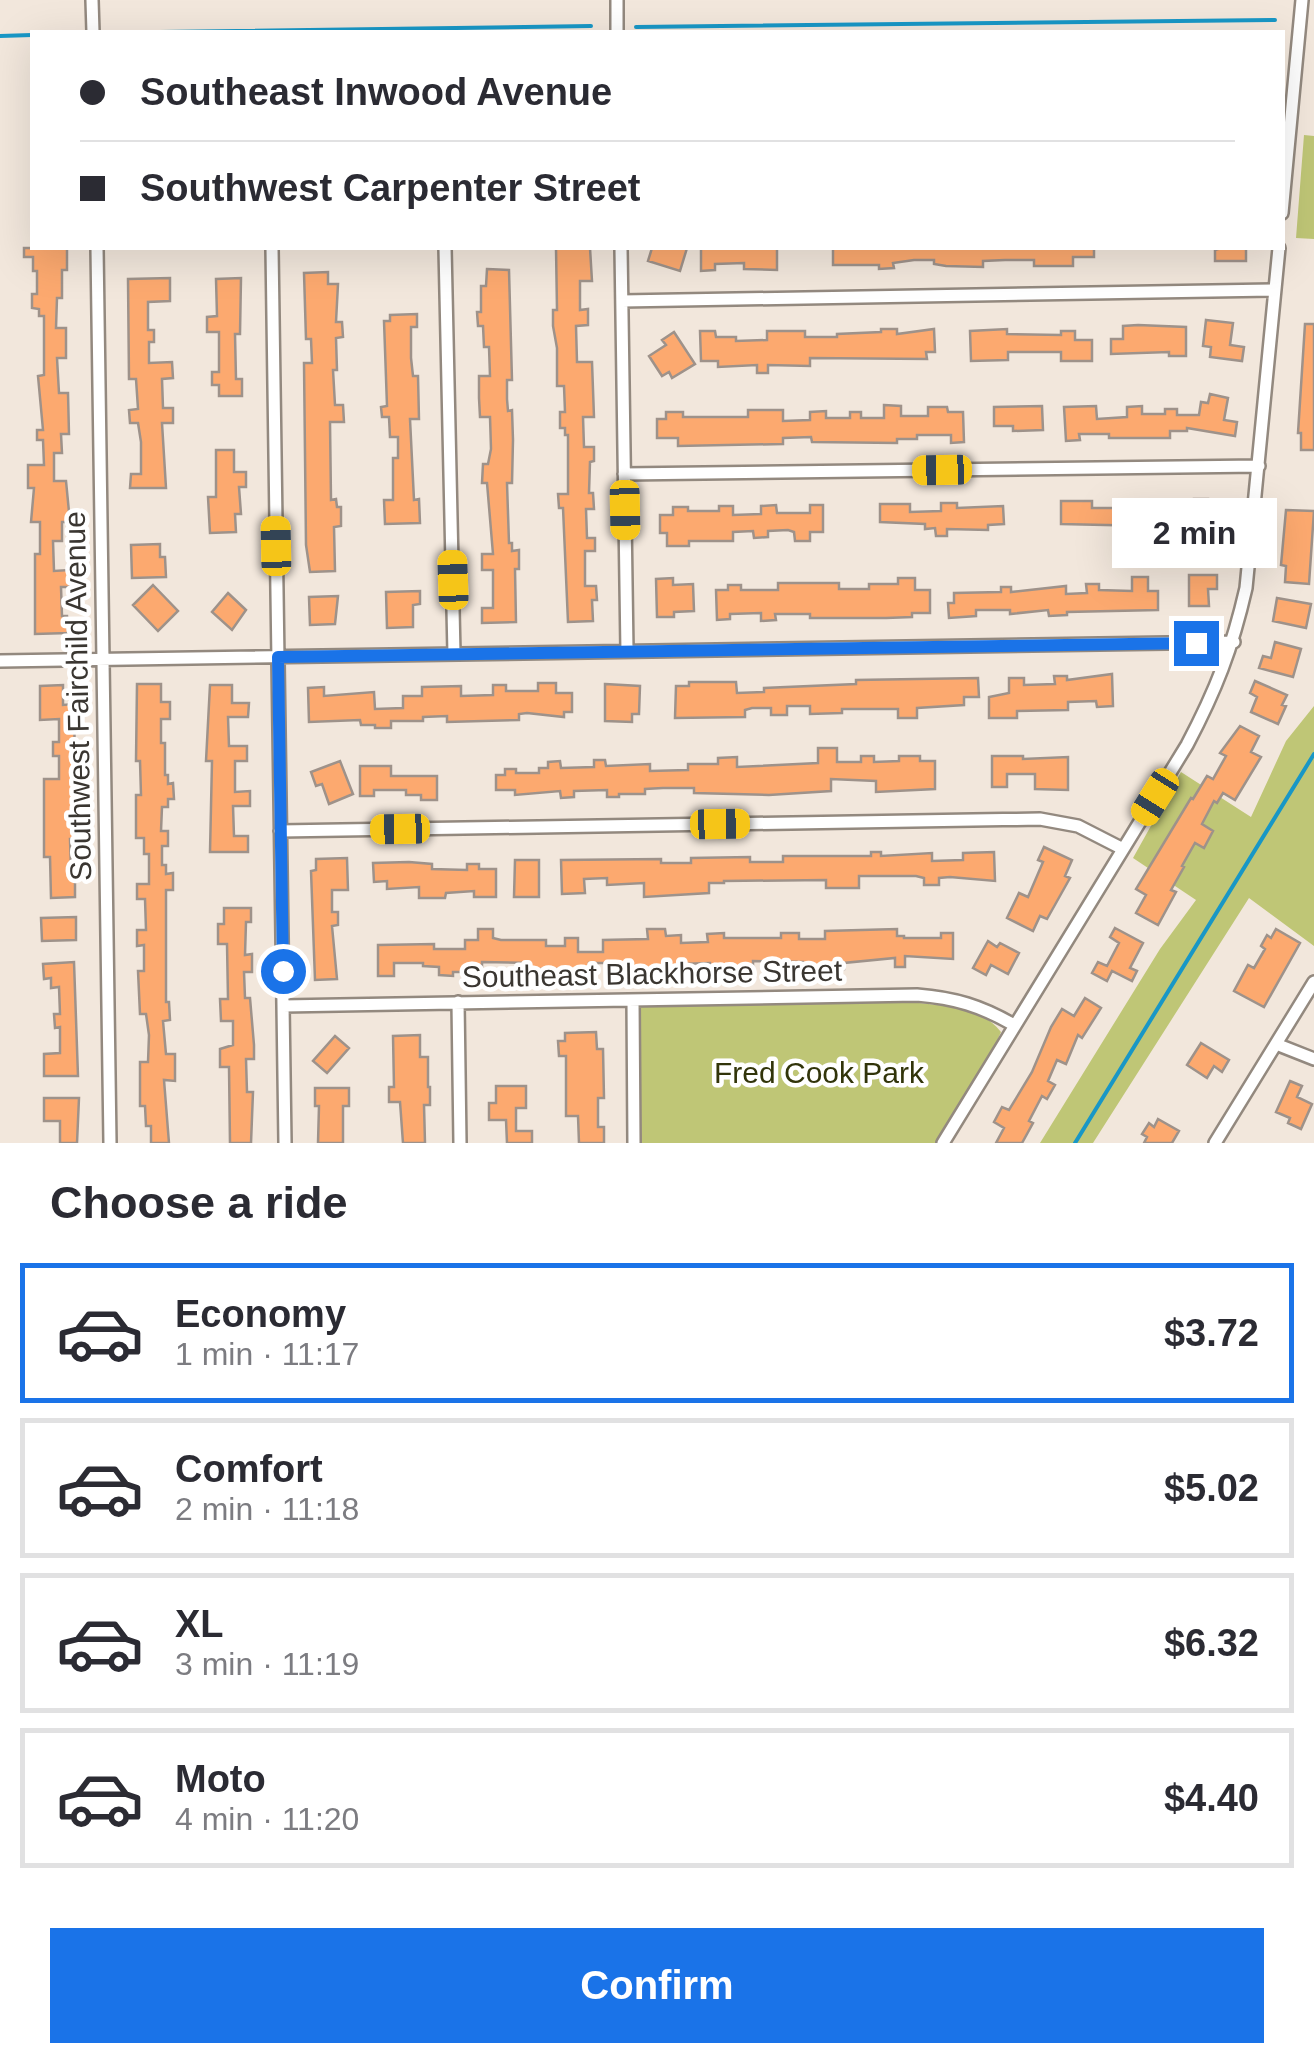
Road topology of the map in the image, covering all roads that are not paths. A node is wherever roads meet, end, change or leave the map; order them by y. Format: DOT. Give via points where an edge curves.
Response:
graph roads {
  1 [pos="92,0"];
  2 [pos="616,0"];
  3 [pos="1302,0"];
  4 [pos="93,30"];
  5 [pos="617,30"];
  6 [pos="1287,116"];
  7 [pos="1285,154"];
  8 [pos="97,250"];
  9 [pos="272,250"];
  10 [pos="445,250"];
  11 [pos="621,250"];
  12 [pos="1279,250"];
  13 [pos="1275,290"];
  14 [pos="622,301"];
  15 [pos="1258,466"];
  16 [pos="624,474"];
  17 [pos="1234,642"];
  18 [pos="627,651"];
  19 [pos="454,654"];
  20 [pos="278,657"];
  21 [pos="103,659"];
  22 [pos="0,661"];
  23 [pos="280,831"];
  24 [pos="1123,849"];
  25 [pos="1314,982"];
  26 [pos="633,1000"];
  27 [pos="458,1002"];
  28 [pos="283,1006"];
  29 [pos="1014,1026"];
  30 [pos="1276,1044"];
  31 [pos="1314,1059"];
  32 [pos="110,1143"];
  33 [pos="286,1143"];
  34 [pos="460,1143"];
  35 [pos="634,1143"];
  36 [pos="943,1143"];
  37 [pos="1216,1143"];
  1 -- 4 [label="street"];
  2 -- 5 [label="street"];
  3 -- 6 [label="street"];
  6 -- 7 [label="street"];
  8 -- 21 [label="street, Southwest Fairchild Avenue"];
  9 -- 20 [label="street"];
  10 -- 19 [label="street"];
  11 -- 14 [label="street"];
  12 -- 13 [label="street"];
  13 -- 14 [label="street"];
  13 -- 15 [label="street"];
  14 -- 16 [label="street"];
  15 -- 16 [label="street"];
  15 -- 17 [label="street"];
  16 -- 18 [label="street"];
  17 -- 18 [label="street"];
  17 -- 24 [label="street" via="1187,746"];
  18 -- 19 [label="street"];
  19 -- 20 [label="street"];
  20 -- 21 [label="street"];
  20 -- 23 [label="street"];
  21 -- 22 [label="street"];
  21 -- 32 [label="street, Southwest Fairchild Avenue"];
  23 -- 24 [label="street" via="1040,819 1078,826"];
  23 -- 28 [label="street"];
  24 -- 29 [label="street"];
  25 -- 30 [label="street"];
  26 -- 27 [label="street, Southeast Blackhorse Street"];
  26 -- 29 [label="street, Southeast Blackhorse Street" via="955,998"];
  26 -- 35 [label="street"];
  27 -- 28 [label="street, Southeast Blackhorse Street"];
  27 -- 34 [label="street"];
  28 -- 33 [label="street"];
  29 -- 36 [label="street"];
  30 -- 31 [label="street"];
  30 -- 37 [label="street"];
}
